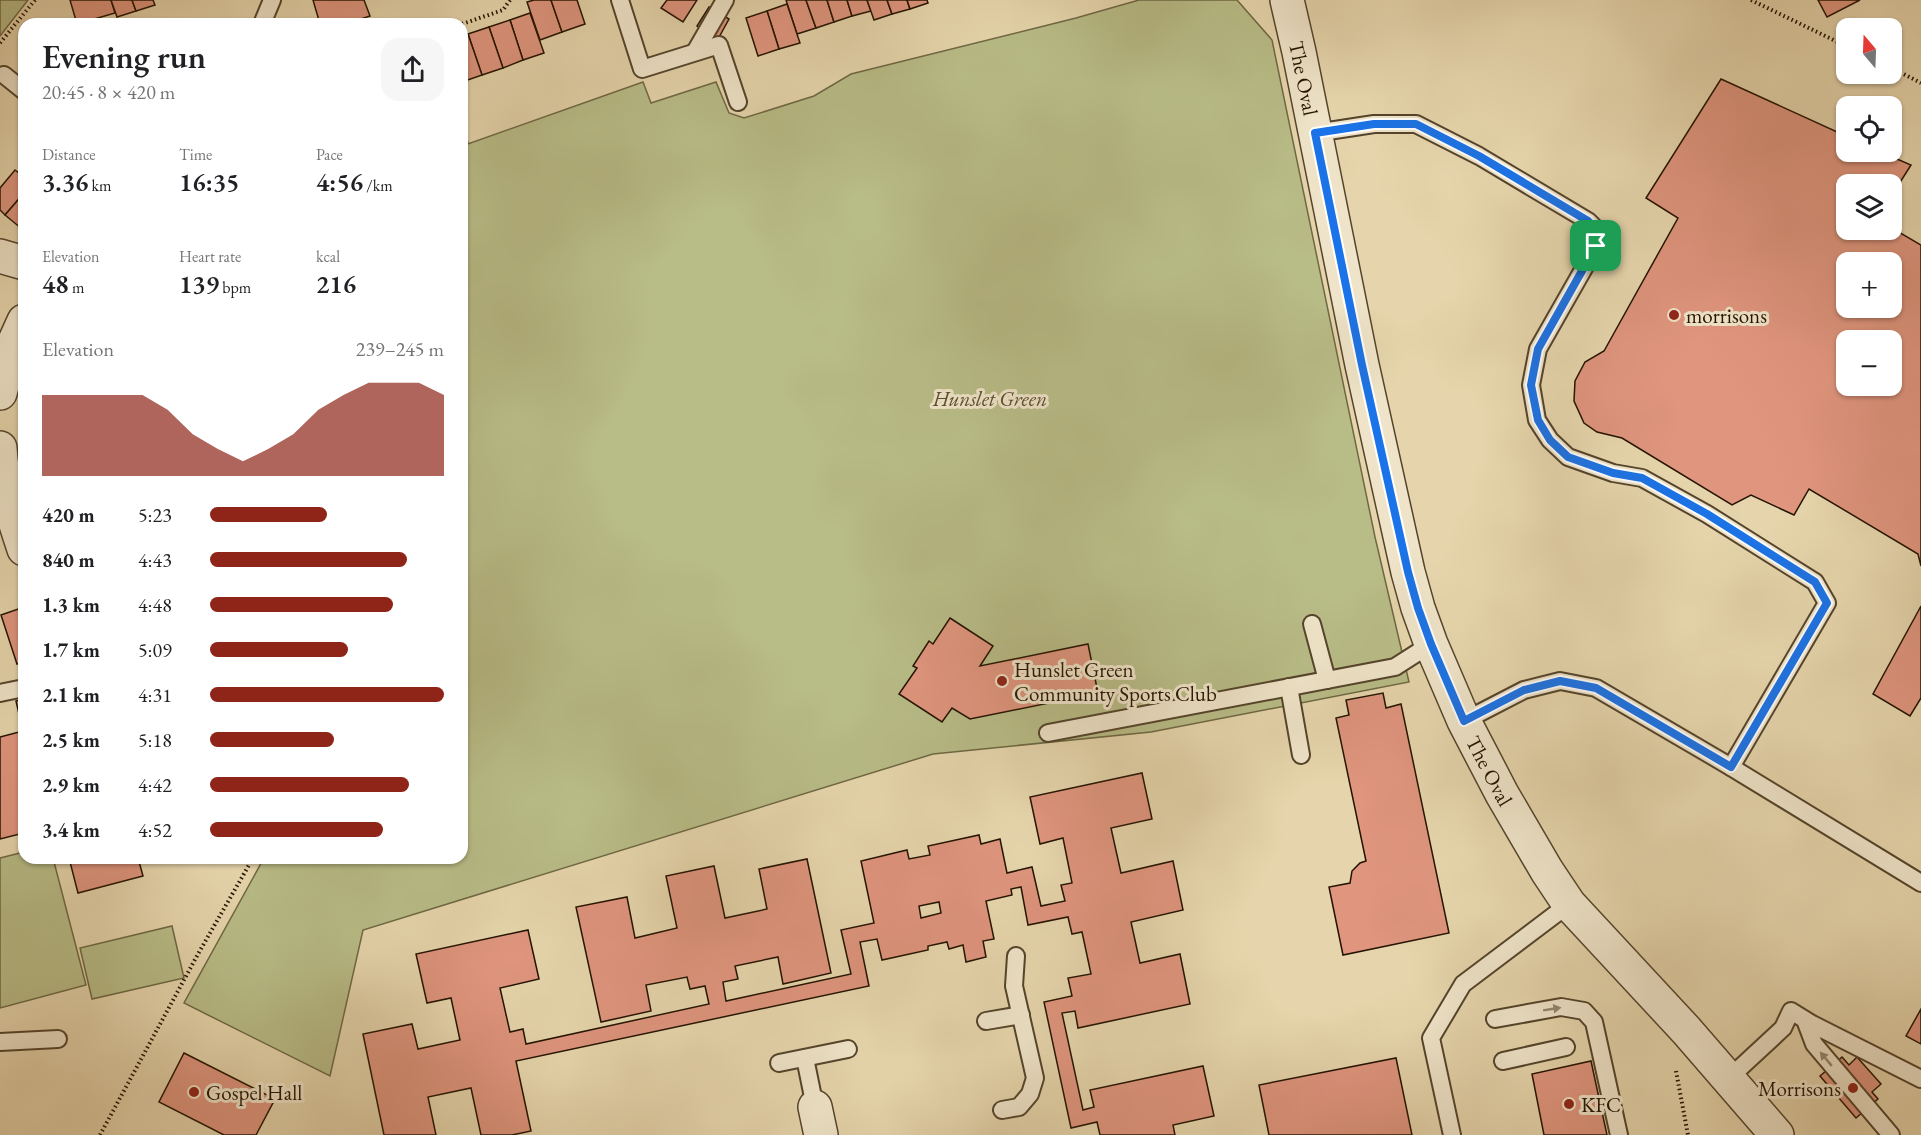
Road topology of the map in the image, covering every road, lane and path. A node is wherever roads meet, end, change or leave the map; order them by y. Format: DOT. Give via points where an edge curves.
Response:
graph roads {
  1 [pos="35,0"];
  2 [pos="272,0"];
  3 [pos="510,0"];
  4 [pos="620,0"];
  5 [pos="725,0"];
  6 [pos="1287,0"];
  7 [pos="1751,0"];
  8 [pos="20,18"];
  9 [pos="264,18"];
  10 [pos="18,21"];
  11 [pos="468,22"];
  12 [pos="1836,41"];
  13 [pos="0,43"];
  14 [pos="696,52"];
  15 [pos="1902,73"];
  16 [pos="4,75"];
  17 [pos="1921,82"];
  18 [pos="18,86"];
  19 [pos="738,102"];
  20 [pos="1315,133"];
  21 [pos="0,256"];
  22 [pos="18,261"];
  23 [pos="18,334"];
  24 [pos="2,378"];
  25 [pos="0,448"];
  26 [pos="18,532"];
  27 [pos="1312,624"];
  28 [pos="1431,644"];
  29 [pos="1327,680"];
  30 [pos="1289,687"];
  31 [pos="18,689"];
  32 [pos="0,693"];
  33 [pos="1464,721"];
  34 [pos="1048,733"];
  35 [pos="1301,755"];
  36 [pos="1731,767"];
  37 [pos="250,864"];
  38 [pos="1921,883"];
  39 [pos="1569,904"];
  40 [pos="1016,956"];
  41 [pos="1021,1015"];
  42 [pos="1495,1019"];
  43 [pos="1805,1020"];
  44 [pos="986,1021"];
  45 [pos="1681,1025"];
  46 [pos="58,1039"];
  47 [pos="0,1042"];
  48 [pos="1566,1047"];
  49 [pos="848,1049"];
  50 [pos="805,1058"];
  51 [pos="1503,1061"];
  52 [pos="779,1063"];
  53 [pos="1921,1079"];
  54 [pos="1731,1083"];
  55 [pos="1002,1110"];
  56 [pos="818,1121"];
  57 [pos="100,1135"];
  58 [pos="1452,1135"];
  59 [pos="1619,1135"];
  60 [pos="1688,1135"];
  61 [pos="1751,1135"];
  62 [pos="1776,1135"];
  63 [pos="1891,1135"];
  1 -- 8 [label="path"];
  2 -- 9 [label="lane"];
  3 -- 11 [label="path" via="503,10"];
  4 -- 14 [label="lane" via="642,69"];
  5 -- 14 [label="lane"];
  6 -- 20 [label="street, The Oval"];
  7 -- 12 [label="path"];
  10 -- 13 [label="path"];
  14 -- 19 [label="lane" via="719,45"];
  15 -- 17 [label="path"];
  16 -- 18 [label="lane"];
  20 -- 28 [label="street, The Oval" via="1402,549"];
  20 -- 36 [label="lane" via="1374,124 1416,124 1479,156 1595,228 1599,237 1596,246 1538,349 1531,385 1538,420 1550,440 1568,457 1613,473 1642,478 1707,514 1815,582 1827,603"];
  21 -- 22 [label="street"];
  23 -- 24 [label="street"];
  25 -- 26 [label="street" via="10,510"];
  27 -- 29 [label="lane"];
  28 -- 29 [label="lane" via="1395,666"];
  28 -- 33 [label="street, The Oval"];
  29 -- 30 [label="lane"];
  30 -- 34 [label="lane"];
  30 -- 35 [label="lane"];
  31 -- 32 [label="lane"];
  33 -- 36 [label="lane" via="1524,690 1560,681 1596,688"];
  33 -- 39 [label="street, The Oval" via="1502,795"];
  36 -- 38 [label="lane"];
  37 -- 57 [label="path"];
  39 -- 45 [label="street, The Oval"];
  39 -- 58 [label="lane" via="1463,984 1431,1038"];
  40 -- 41 [label="lane" via="1014,986"];
  41 -- 44 [label="lane"];
  41 -- 55 [label="lane" via="1035,1078 1030,1095 1019,1107"];
  42 -- 59 [label="lane, one-way" via="1561,1007 1584,1011 1594,1022"];
  43 -- 53 [label="lane"];
  43 -- 54 [label="lane" via="1791,1011 1783,1028"];
  63 -- 43 [label="lane, one-way" via="1814,1044"];
  45 -- 54 [label="street, The Oval"];
  45 -- 60 [label="path" via="1673,1056"];
  46 -- 47 [label="lane"];
  48 -- 51 [label="lane"];
  49 -- 50 [label="lane"];
  50 -- 52 [label="lane"];
  50 -- 56 [label="lane"];
  54 -- 61 [label="street, The Oval"];
  54 -- 62 [label="street, The Oval"];
}
